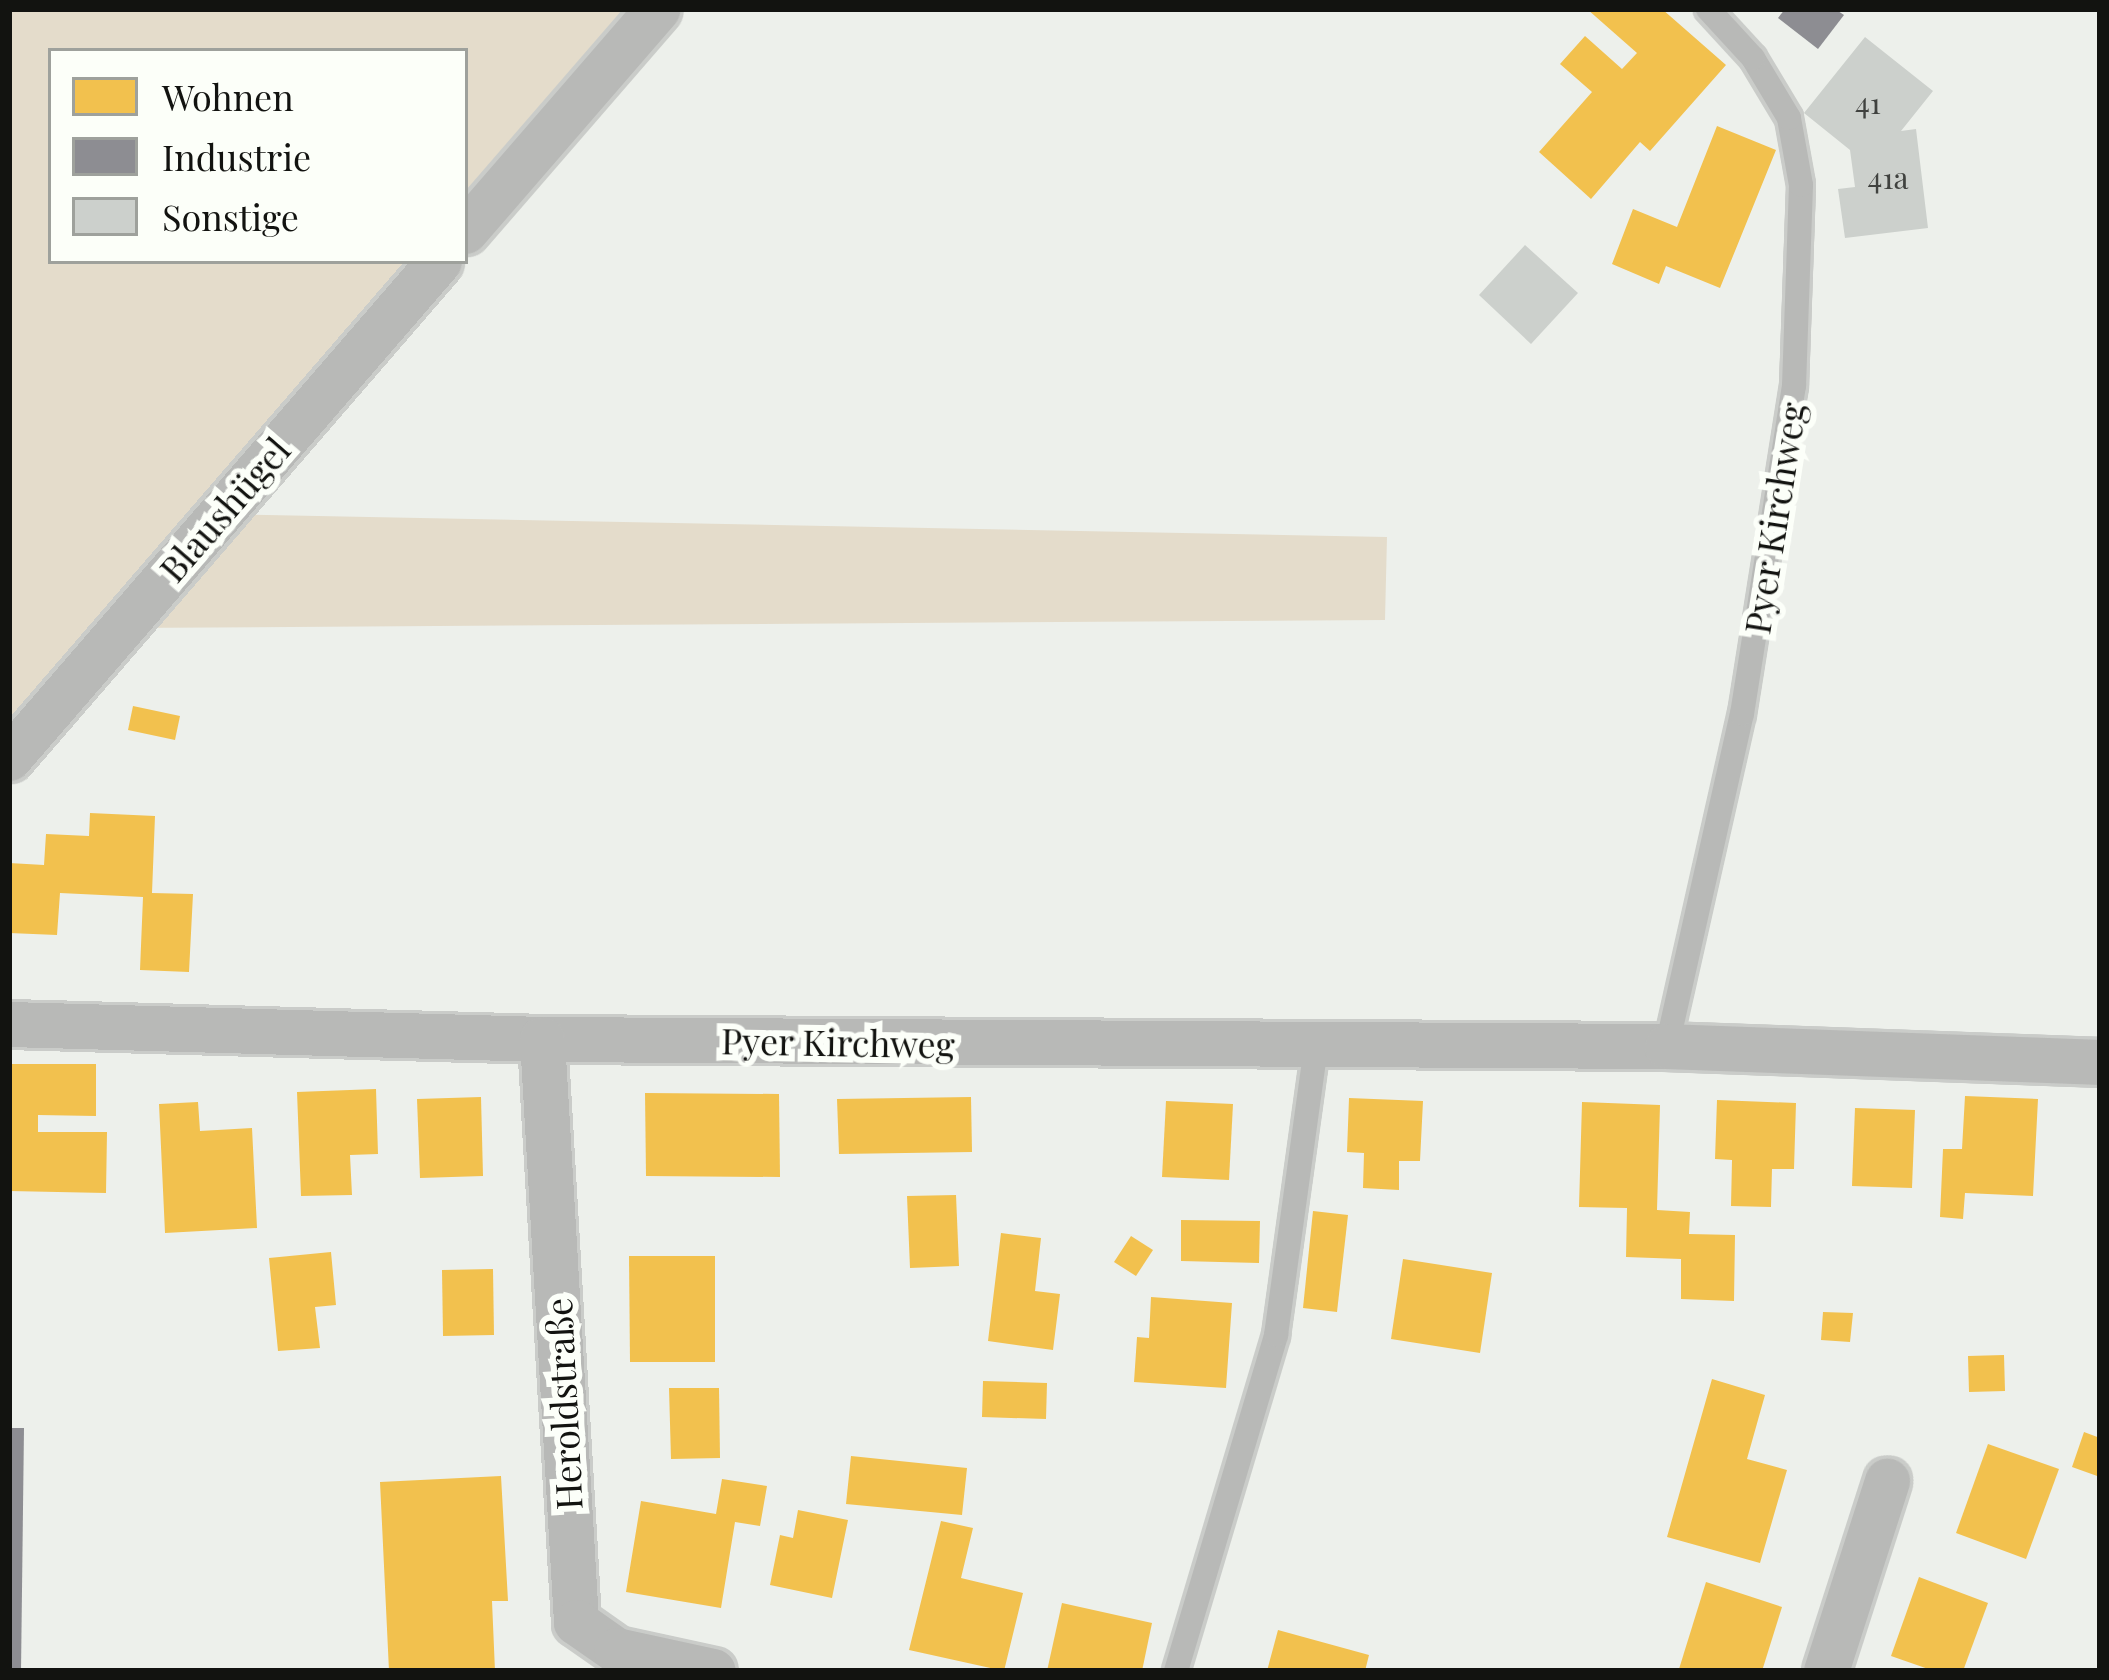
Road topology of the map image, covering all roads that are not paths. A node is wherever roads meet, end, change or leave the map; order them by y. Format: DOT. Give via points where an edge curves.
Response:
graph roads {
  1 [pos="656,9"];
  2 [pos="1708,9"];
  3 [pos="468,227"];
  4 [pos="436,264"];
  5 [pos="9,758"];
  6 [pos="9,1024"];
  7 [pos="542,1039"];
  8 [pos="1316,1046"];
  9 [pos="1667,1046"];
  10 [pos="2100,1062"];
  11 [pos="1887,1481"];
  12 [pos="713,1671"];
  13 [pos="1176,1671"];
  14 [pos="1826,1671"];
  1 -- 3 [label="street"];
  2 -- 9 [label="lane, Pyer Kirchweg" via="1753,58 1789,118 1801,184 1795,386 1742,714"];
  4 -- 5 [label="street, Blaushügel"];
  6 -- 7 [label="street, Pyer Kirchweg"];
  7 -- 8 [label="street, Pyer Kirchweg"];
  7 -- 12 [label="street, Heroldstraße" via="576,1622 616,1650"];
  8 -- 9 [label="street, Pyer Kirchweg"];
  8 -- 13 [label="lane" via="1276,1335"];
  9 -- 10 [label="street, Pyer Kirchweg"];
  11 -- 14 [label="street"];
}
